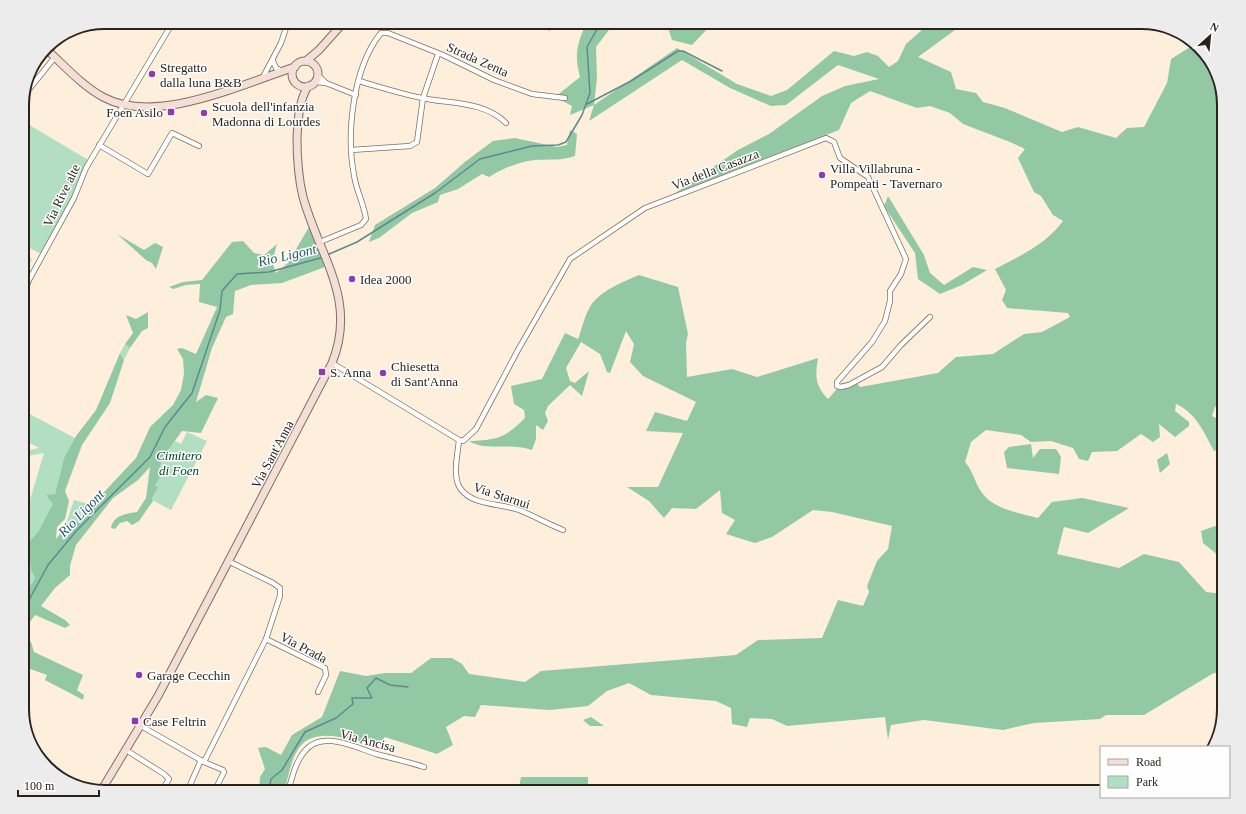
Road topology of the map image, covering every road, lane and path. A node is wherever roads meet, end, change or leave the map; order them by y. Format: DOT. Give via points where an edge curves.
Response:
graph roads {
  1 [pos="169,29"];
  2 [pos="285,29"];
  3 [pos="338,29"];
  4 [pos="319,50"];
  5 [pos="50,52"];
  6 [pos="438,54"];
  7 [pos="55,57"];
  8 [pos="273,61"];
  9 [pos="306,61"];
  10 [pos="314,64"];
  11 [pos="295,67"];
  12 [pos="282,71"];
  13 [pos="318,75"];
  14 [pos="267,76"];
  15 [pos="293,78"];
  16 [pos="316,82"];
  17 [pos="359,82"];
  18 [pos="326,83"];
  19 [pos="298,84"];
  20 [pos="308,86"];
  21 [pos="31,87"];
  22 [pos="356,95"];
  23 [pos="423,98"];
  24 [pos="565,98"];
  25 [pos="301,102"];
  26 [pos="123,105"];
  27 [pos="506,123"];
  28 [pos="99,145"];
  29 [pos="199,146"];
  30 [pos="351,150"];
  31 [pos="320,242"];
  32 [pos="29,280"];
  33 [pos="930,317"];
  34 [pos="332,363"];
  35 [pos="458,440"];
  36 [pos="563,530"];
  37 [pos="228,561"];
  38 [pos="266,640"];
  39 [pos="318,692"];
  40 [pos="141,726"];
  41 [pos="126,750"];
  42 [pos="202,761"];
  43 [pos="424,767"];
  44 [pos="105,785"];
  45 [pos="165,785"];
  46 [pos="190,785"];
  47 [pos="218,785"];
  48 [pos="290,785"];
  1 -- 26 [label="street, Via Rive alte"];
  2 -- 8 [label="street"];
  3 -- 4 [label="main road"];
  4 -- 9 [label="main road"];
  4 -- 10 [label="main road"];
  5 -- 7 [label="main road"];
  6 -- 17 [label="street, Strada Zenta" via="383,32 369,55"];
  6 -- 23 [label="street"];
  6 -- 24 [label="street, Strada Zenta" via="532,94"];
  7 -- 21 [label="street"];
  7 -- 26 [label="main road" via="91,89"];
  8 -- 12 [label="street" via="276,68"];
  8 -- 14 [label="street"];
  9 -- 10 [label="main road"];
  9 -- 11 [label="main road" via="298,63"];
  10 -- 13 [label="main road"];
  11 -- 12 [label="main road"];
  11 -- 15 [label="main road"];
  12 -- 14 [label="main road"];
  13 -- 16 [label="main road"];
  13 -- 18 [label="street"];
  14 -- 15 [label="main road" via="280,74"];
  14 -- 26 [label="main road" via="183,103 156,107"];
  15 -- 19 [label="main road"];
  16 -- 18 [label="street"];
  16 -- 20 [label="main road"];
  17 -- 22 [label="street"];
  17 -- 23 [label="street"];
  18 -- 22 [label="street"];
  19 -- 20 [label="main road"];
  19 -- 25 [label="main road, Via Sant'Anna"];
  20 -- 25 [label="main road, Via Sant'Anna"];
  22 -- 30 [label="street" via="352,114"];
  23 -- 27 [label="street" via="464,102 500,117"];
  23 -- 30 [label="street" via="415,144"];
  25 -- 31 [label="main road, Via Sant'Anna" via="298,170 304,198"];
  26 -- 28 [label="street, Via Rive alte"];
  28 -- 29 [label="street" via="148,174 172,133"];
  28 -- 32 [label="street, Via Rive alte" via="74,198"];
  30 -- 31 [label="street" via="356,186 366,219 363,224"];
  31 -- 34 [label="main road, Via Sant'Anna" via="340,301 340,338"];
  33 -- 35 [label="street, Via della Casazza" via="903,342 882,367 849,385 837,386 837,382 872,342 885,321 890,291 906,260 868,177 840,158 834,142 826,138 644,208 570,260 476,429 463,441"];
  34 -- 35 [label="street"];
  34 -- 37 [label="main road, Via Sant'Anna"];
  35 -- 36 [label="street, Via Starnui" via="457,476 459,487 466,495 481,502 517,510"];
  37 -- 38 [label="street, Via Prada" via="280,588 280,596"];
  37 -- 40 [label="main road, Via Sant'Anna"];
  38 -- 39 [label="street, Via Prada" via="325,668 326,675"];
  38 -- 42 [label="street"];
  40 -- 41 [label="main road, Via Sant'Anna"];
  40 -- 42 [label="street"];
  41 -- 44 [label="main road, Via Sant'Anna"];
  41 -- 45 [label="street" via="164,774 169,779"];
  42 -- 46 [label="street"];
  42 -- 47 [label="street" via="223,770"];
  43 -- 48 [label="street, Via Ancisa" via="346,743 328,741 315,743 304,751 296,764"];
}
